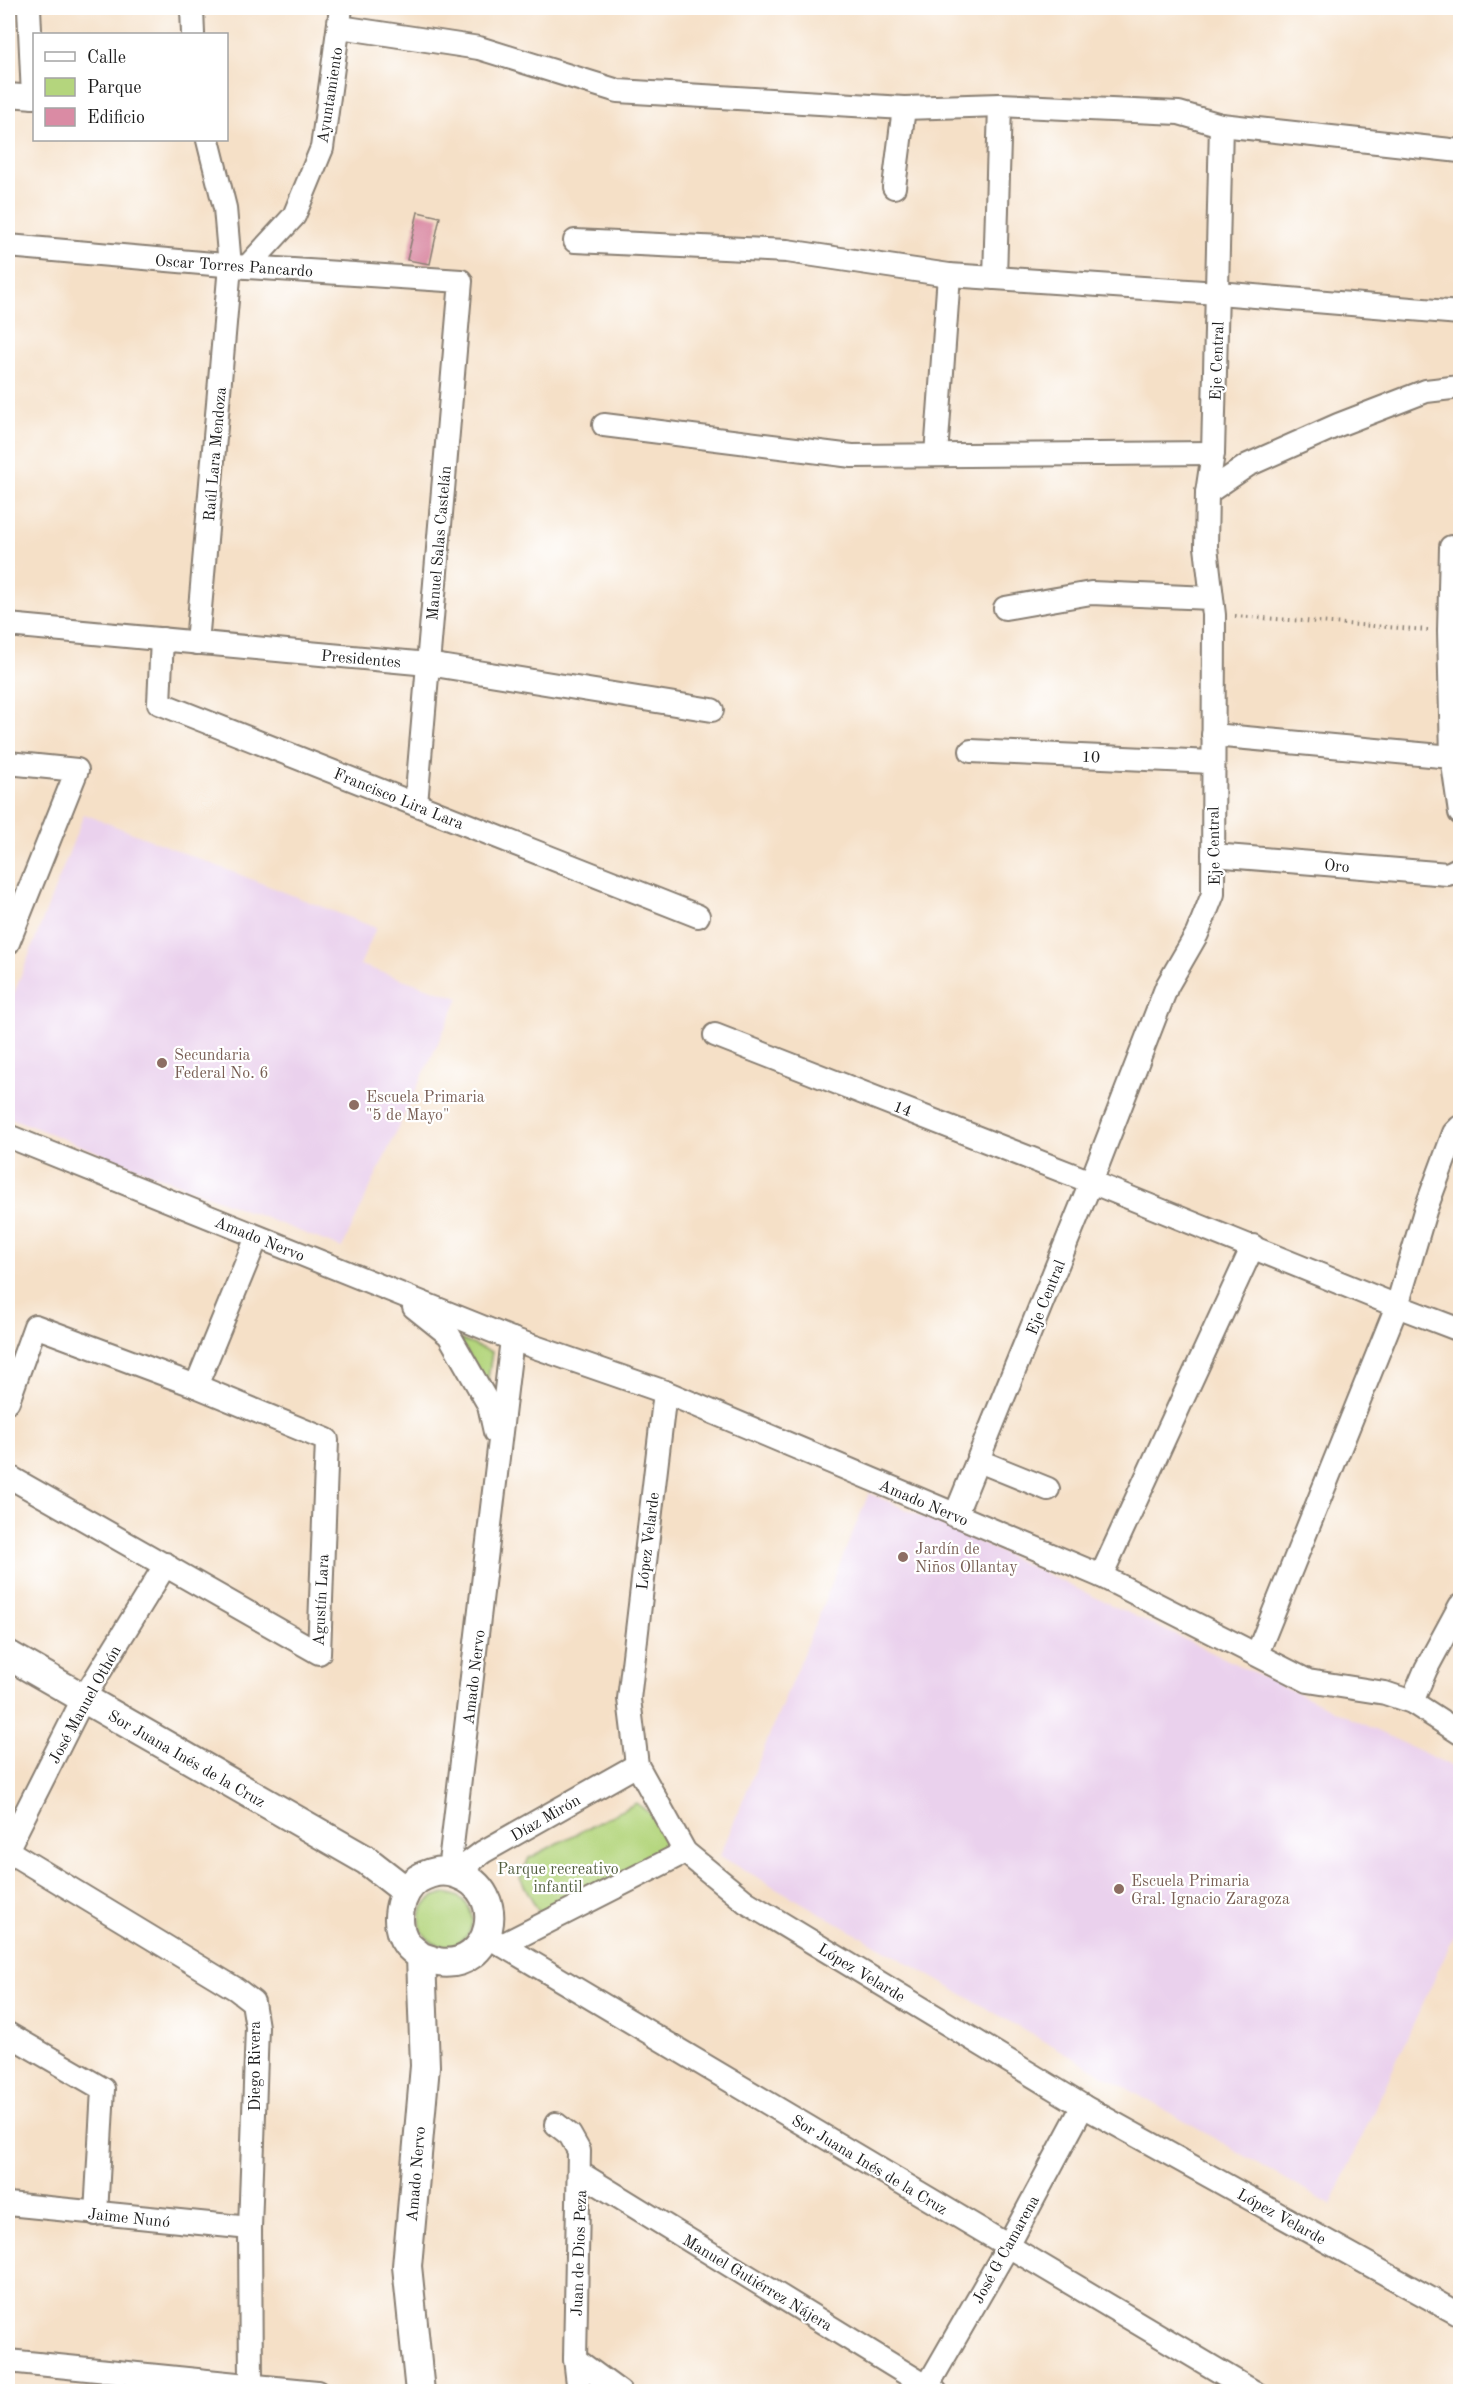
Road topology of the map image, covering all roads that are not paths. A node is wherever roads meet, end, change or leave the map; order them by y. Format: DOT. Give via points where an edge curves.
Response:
graph roads {
  1 [pos="29,8"];
  2 [pos="192,8"];
  3 [pos="341,17"];
  4 [pos="194,33"];
  5 [pos="33,79"];
  6 [pos="8,95"];
  7 [pos="33,97"];
  8 [pos="1000,105"];
  9 [pos="904,108"];
  10 [pos="1221,125"];
  11 [pos="208,141"];
  12 [pos="1461,151"];
  13 [pos="894,187"];
  14 [pos="575,241"];
  15 [pos="8,246"];
  16 [pos="238,266"];
  17 [pos="949,275"];
  18 [pos="995,278"];
  19 [pos="461,281"];
  20 [pos="1218,293"];
  21 [pos="1461,313"];
  22 [pos="1461,387"];
  23 [pos="604,425"];
  24 [pos="1213,453"];
  25 [pos="936,455"];
  26 [pos="1207,493"];
  27 [pos="1451,547"];
  28 [pos="1212,606"];
  29 [pos="1005,608"];
  30 [pos="8,625"];
  31 [pos="162,639"];
  32 [pos="197,643"];
  33 [pos="428,664"];
  34 [pos="712,710"];
  35 [pos="1213,735"];
  36 [pos="971,751"];
  37 [pos="1452,757"];
  38 [pos="1212,762"];
  39 [pos="8,763"];
  40 [pos="416,804"];
  41 [pos="1461,813"];
  42 [pos="1213,855"];
  43 [pos="1461,868"];
  44 [pos="698,916"];
  45 [pos="8,943"];
  46 [pos="715,1035"];
  47 [pos="1461,1127"];
  48 [pos="8,1136"];
  49 [pos="1091,1182"];
  50 [pos="258,1237"];
  51 [pos="1252,1246"];
  52 [pos="394,1291"];
  53 [pos="1397,1306"];
  54 [pos="1461,1330"];
  55 [pos="512,1339"];
  56 [pos="196,1386"];
  57 [pos="665,1392"];
  58 [pos="8,1401"];
  59 [pos="499,1448"];
  60 [pos="979,1461"];
  61 [pos="8,1476"];
  62 [pos="1048,1489"];
  63 [pos="955,1516"];
  64 [pos="166,1564"];
  65 [pos="1101,1576"];
  66 [pos="1461,1606"];
  67 [pos="1257,1654"];
  68 [pos="8,1655"];
  69 [pos="84,1699"];
  70 [pos="1412,1702"];
  71 [pos="1461,1733"];
  72 [pos="637,1765"];
  73 [pos="8,1849"];
  74 [pos="685,1852"];
  75 [pos="452,1872"];
  76 [pos="406,1891"];
  77 [pos="494,1941"];
  78 [pos="421,1957"];
  79 [pos="8,2034"];
  80 [pos="1083,2106"];
  81 [pos="556,2124"];
  82 [pos="580,2173"];
  83 [pos="8,2204"];
  84 [pos="96,2214"];
  85 [pos="250,2228"];
  86 [pos="1008,2246"];
  87 [pos="1461,2315"];
  88 [pos="575,2359"];
  89 [pos="8,2361"];
  90 [pos="250,2383"];
  91 [pos="929,2389"];
  92 [pos="317,2391"];
  93 [pos="420,2391"];
  94 [pos="579,2391"];
  95 [pos="620,2391"];
  96 [pos="1254,2391"];
  1 -- 5 [label="street"];
  2 -- 4 [label="street"];
  3 -- 9 [label="street" via="479,48 618,90"];
  3 -- 16 [label="street, Ayuntamiento" via="322,148 294,216"];
  6 -- 7 [label="street"];
  8 -- 9 [label="street"];
  8 -- 10 [label="street" via="1179,113"];
  8 -- 18 [label="street"];
  9 -- 13 [label="street"];
  10 -- 12 [label="street"];
  10 -- 20 [label="street, Eje Central"];
  11 -- 16 [label="street, Raúl Lara Mendoza"];
  14 -- 17 [label="street" via="787,251"];
  15 -- 16 [label="street, Oscar Torres Pancardo"];
  16 -- 19 [label="street, Oscar Torres Pancardo"];
  16 -- 32 [label="street, Raúl Lara Mendoza"];
  17 -- 18 [label="street"];
  17 -- 25 [label="street"];
  18 -- 20 [label="street"];
  19 -- 33 [label="street, Manuel Salas Castelán"];
  20 -- 21 [label="street"];
  20 -- 24 [label="street, Eje Central"];
  22 -- 26 [label="street" via="1426,392 1338,425 1248,465"];
  23 -- 25 [label="street" via="852,456"];
  24 -- 25 [label="street"];
  24 -- 26 [label="street, Eje Central"];
  26 -- 28 [label="street, Eje Central" via="1206,547"];
  27 -- 37 [label="street"];
  28 -- 29 [label="street" via="1091,593"];
  28 -- 35 [label="street, Eje Central"];
  30 -- 31 [label="street, Presidentes"];
  31 -- 32 [label="street, Presidentes"];
  31 -- 40 [label="street, Francisco Lira Lara" via="159,703"];
  32 -- 33 [label="street, Presidentes"];
  33 -- 34 [label="street, Presidentes"];
  33 -- 40 [label="street, Manuel Salas Castelán"];
  35 -- 37 [label="street"];
  35 -- 38 [label="street, Eje Central"];
  36 -- 38 [label="street, 10"];
  37 -- 41 [label="street"];
  38 -- 42 [label="street, Eje Central"];
  39 -- 45 [label="street" via="76,770"];
  40 -- 44 [label="street, Francisco Lira Lara"];
  42 -- 43 [label="street, Oro" via="1448,874"];
  42 -- 49 [label="street, Eje Central" via="1213,894 1197,934 1167,986"];
  46 -- 49 [label="street, 14"];
  47 -- 53 [label="street" via="1454,1133 1425,1211"];
  48 -- 50 [label="street, Amado Nervo"];
  49 -- 51 [label="street, 14"];
  49 -- 60 [label="street, Eje Central"];
  50 -- 52 [label="street, Amado Nervo"];
  50 -- 56 [label="street"];
  51 -- 53 [label="street, 14"];
  51 -- 65 [label="street"];
  52 -- 55 [label="street, Amado Nervo"];
  52 -- 59 [label="street" via="449,1335 489,1405"];
  53 -- 54 [label="street, 14"];
  53 -- 67 [label="street"];
  55 -- 57 [label="street, Amado Nervo"];
  55 -- 59 [label="street, Amado Nervo"];
  56 -- 58 [label="street, Agustín Lara" via="35,1326"];
  56 -- 64 [label="street, Agustín Lara" via="327,1440 319,1653"];
  57 -- 63 [label="street, Amado Nervo"];
  57 -- 72 [label="street, López Velarde" via="629,1699"];
  59 -- 75 [label="street, Amado Nervo"];
  60 -- 62 [label="street"];
  60 -- 63 [label="street, Eje Central"];
  61 -- 64 [label="street, Agustín Lara"];
  63 -- 65 [label="street, Amado Nervo"];
  64 -- 69 [label="street, José Manuel Othón"];
  65 -- 67 [label="street, Amado Nervo"];
  66 -- 70 [label="street"];
  67 -- 70 [label="street, Amado Nervo" via="1308,1681 1385,1693"];
  68 -- 69 [label="main road, Sor Juana Inés de la Cruz"];
  69 -- 73 [label="street, José Manuel Othón"];
  69 -- 76 [label="main road, Sor Juana Inés de la Cruz" via="366,1860"];
  70 -- 71 [label="street, Amado Nervo"];
  72 -- 74 [label="street, López Velarde"];
  72 -- 75 [label="street, Díaz Mirón"];
  73 -- 85 [label="street, Diego Rivera" via="252,2002 258,2027"];
  74 -- 77 [label="street"];
  74 -- 80 [label="street, López Velarde" via="746,1902"];
  75 -- 76 [label="main road" via="432,1873"];
  75 -- 77 [label="main road" via="468,1877 483,1891"];
  76 -- 78 [label="main road" via="399,1908 399,1927 407,1944"];
  77 -- 78 [label="main road" via="458,1961 439,1963"];
  77 -- 86 [label="street, Sor Juana Inés de la Cruz"];
  78 -- 93 [label="main road, Amado Nervo" via="425,2066 407,2266"];
  79 -- 84 [label="street" via="103,2089"];
  80 -- 86 [label="street, José G Camarena"];
  80 -- 87 [label="street, López Velarde"];
  81 -- 82 [label="street, Juan de Dios Peza" via="570,2135 579,2151"];
  82 -- 88 [label="street, Juan de Dios Peza"];
  82 -- 91 [label="street, Manuel Gutiérrez Nájera"];
  83 -- 84 [label="street, Jaime Nunó"];
  84 -- 85 [label="street, Jaime Nunó"];
  85 -- 90 [label="street, Diego Rivera"];
  86 -- 91 [label="street, José G Camarena"];
  86 -- 96 [label="street, Sor Juana Inés de la Cruz"];
  88 -- 94 [label="street, Juan de Dios Peza"];
  88 -- 95 [label="street"];
  89 -- 90 [label="street"];
  90 -- 92 [label="street"];
}
